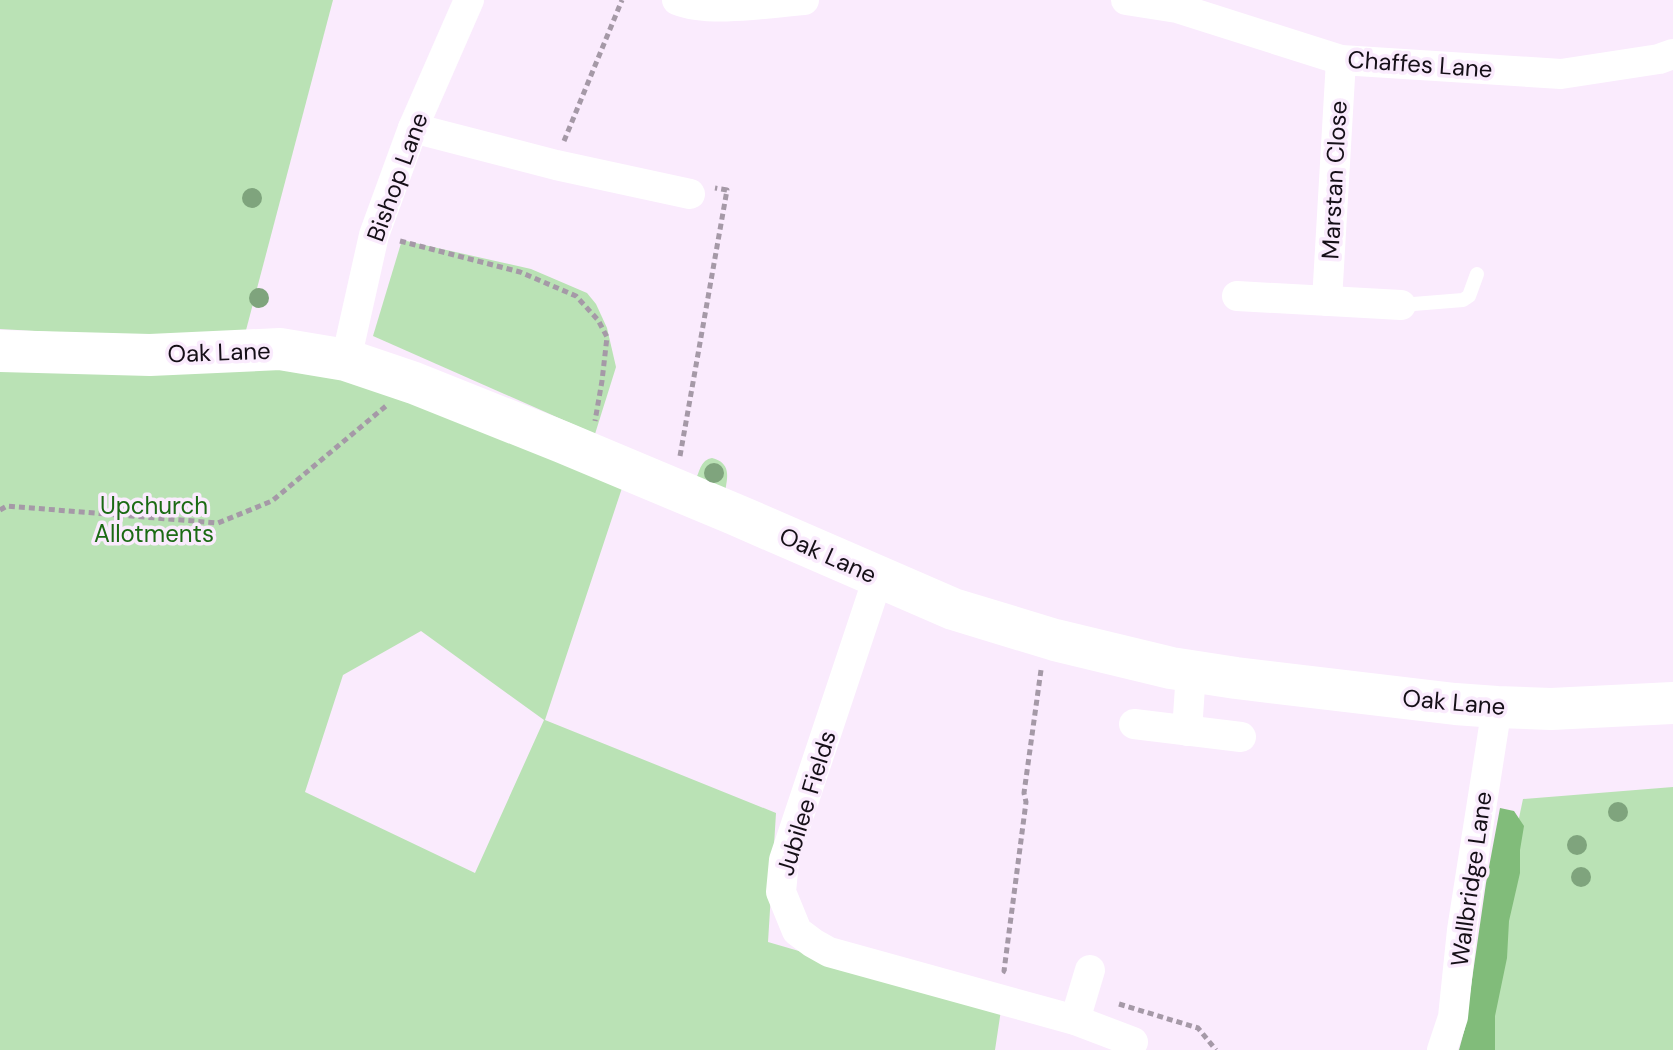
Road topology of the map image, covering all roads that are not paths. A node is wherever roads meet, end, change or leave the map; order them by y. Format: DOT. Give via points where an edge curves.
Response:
graph roads {
  1 [pos="469,0"];
  2 [pos="804,0"];
  3 [pos="1126,0"];
  4 [pos="694,2"];
  5 [pos="1178,4"];
  6 [pos="1673,54"];
  7 [pos="1341,60"];
  8 [pos="413,128"];
  9 [pos="690,194"];
  10 [pos="1477,274"];
  11 [pos="1237,296"];
  12 [pos="1327,301"];
  13 [pos="1401,305"];
  14 [pos="0,351"];
  15 [pos="346,360"];
  16 [pos="878,578"];
  17 [pos="1191,672"];
  18 [pos="1673,703"];
  19 [pos="1497,707"];
  20 [pos="1134,724"];
  21 [pos="1187,731"];
  22 [pos="1241,737"];
  23 [pos="1133,1042"];
  24 [pos="1442,1050"];
  1 -- 8 [label="street, Bishop Lane"];
  2 -- 4 [label="street" via="726,6"];
  3 -- 5 [label="street, Chaffes Lane"];
  5 -- 7 [label="street, Chaffes Lane"];
  6 -- 7 [label="street, Chaffes Lane" via="1561,74"];
  7 -- 12 [label="street, Marstan Close"];
  8 -- 9 [label="street"];
  8 -- 15 [label="street, Bishop Lane" via="374,235"];
  10 -- 13 [label="lane" via="1463,300"];
  11 -- 12 [label="street"];
  12 -- 13 [label="street"];
  14 -- 15 [label="street, Oak Lane" via="150,355 280,349"];
  15 -- 16 [label="street, Oak Lane" via="589,454"];
  16 -- 17 [label="street, Oak Lane" via="953,609 1045,637"];
  16 -- 23 [label="street, Jubilee Fields" via="784,860 781,892 797,931 829,952 1083,994"];
  17 -- 19 [label="street, Oak Lane"];
  17 -- 21 [label="street"];
  18 -- 19 [label="street, Oak Lane"];
  19 -- 24 [label="street, Wallbridge Lane" via="1453,1017"];
  20 -- 21 [label="street"];
  21 -- 22 [label="street"];
}
